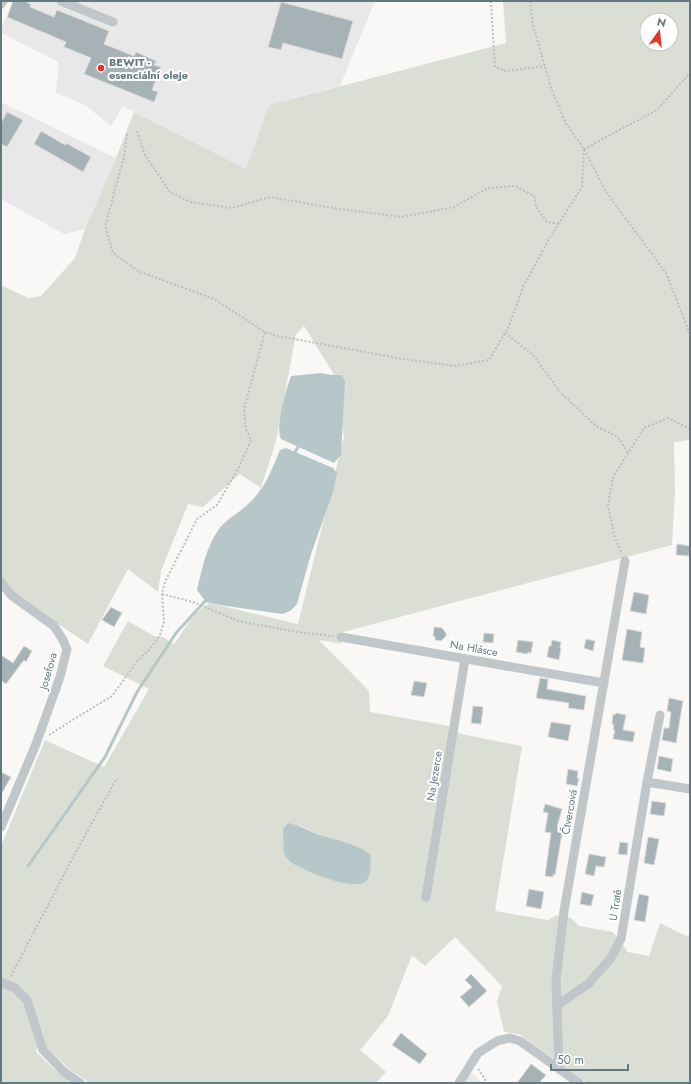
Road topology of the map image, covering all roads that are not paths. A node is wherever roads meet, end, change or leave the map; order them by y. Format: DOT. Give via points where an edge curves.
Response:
graph roads {
  1 [pos="3,1"];
  2 [pos="61,1"];
  3 [pos="1,4"];
  4 [pos="113,22"];
  5 [pos="625,561"];
  6 [pos="1,582"];
  7 [pos="341,637"];
  8 [pos="465,659"];
  9 [pos="604,683"];
  10 [pos="660,715"];
  11 [pos="648,782"];
  12 [pos="690,789"];
  13 [pos="4,814"];
  14 [pos="1,827"];
  15 [pos="426,897"];
  16 [pos="4,983"];
  17 [pos="556,1006"];
  18 [pos="559,1069"];
  19 [pos="80,1083"];
  20 [pos="459,1083"];
  21 [pos="579,1083"];
  1 -- 3 [label="street"];
  2 -- 4 [label="street"];
  5 -- 9 [label="street, Čtvercová"];
  6 -- 13 [label="street, Josefova" via="11,595 54,626 67,650 36,744"];
  7 -- 8 [label="street, Na Hlásce"];
  8 -- 9 [label="street, Na Hlásce"];
  8 -- 15 [label="street, Na Jezerce"];
  9 -- 17 [label="street, Čtvercová" via="564,911 556,980"];
  10 -- 11 [label="street, U Tratě"];
  11 -- 12 [label="street"];
  11 -- 17 [label="street, U Tratě" via="621,939 611,958 588,984"];
  13 -- 14 [label="street, Josefova"];
  16 -- 19 [label="street" via="15,988 27,1000 43,1050 64,1072"];
  17 -- 18 [label="street, Čtvercová"];
  18 -- 20 [label="street" via="520,1041 510,1038 497,1041 478,1053"];
  18 -- 21 [label="street"];
}
